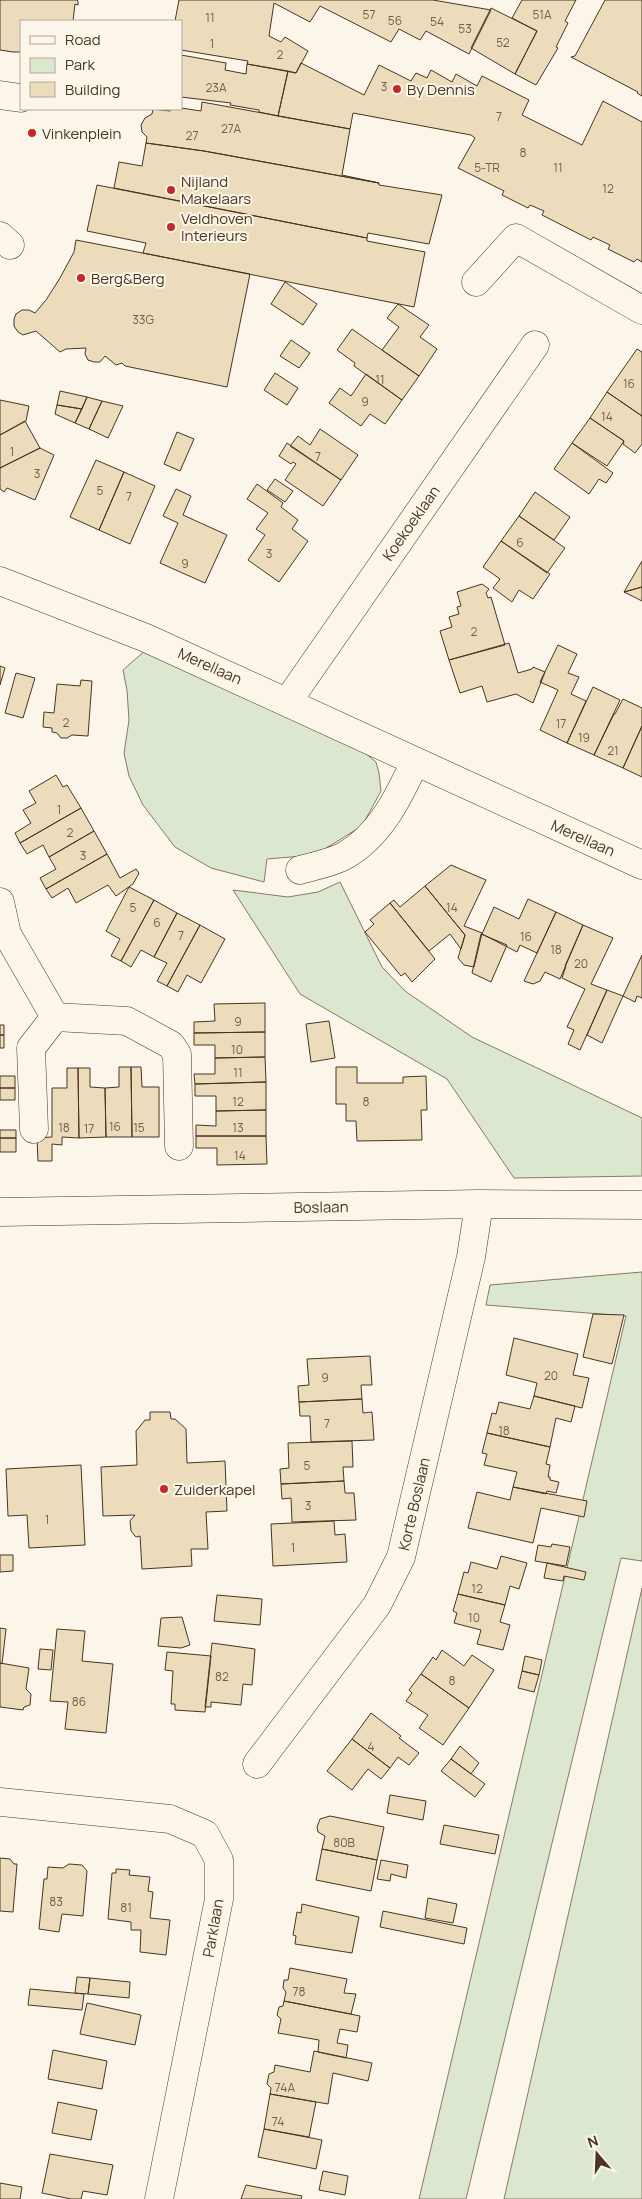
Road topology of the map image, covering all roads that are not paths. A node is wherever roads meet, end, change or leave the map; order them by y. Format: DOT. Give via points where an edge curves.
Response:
graph roads {
  1 [pos="0,95"];
  2 [pos="20,98"];
  3 [pos="476,282"];
  4 [pos="642,310"];
  5 [pos="535,345"];
  6 [pos="0,581"];
  7 [pos="288,701"];
  8 [pos="415,762"];
  9 [pos="642,865"];
  10 [pos="300,870"];
  11 [pos="0,902"];
  12 [pos="55,1017"];
  13 [pos="34,1129"];
  14 [pos="179,1146"];
  15 [pos="479,1204"];
  16 [pos="642,1205"];
  17 [pos="0,1212"];
  18 [pos="258,1764"];
  19 [pos="0,1802"];
  20 [pos="159,2199"];
  1 -- 2 [label="street"];
  3 -- 4 [label="street" via="516,238"];
  5 -- 7 [label="street, Koekoeklaan"];
  6 -- 7 [label="street, Merellaan" via="146,638"];
  7 -- 8 [label="street, Merellaan"];
  8 -- 9 [label="street, Merellaan"];
  8 -- 10 [label="street" via="396,802 372,834 343,856"];
  11 -- 12 [label="street" via="7,934"];
  12 -- 13 [label="street" via="31,1048"];
  12 -- 14 [label="street" via="127,1021 171,1045 177,1054"];
  15 -- 16 [label="street, Boslaan"];
  15 -- 17 [label="street, Boslaan"];
  15 -- 18 [label="street, Korte Boslaan" via="471,1257 401,1557 377,1606"];
  19 -- 20 [label="street, Parklaan" via="170,1819 205,1834 219,1860 219,1899"];
}
